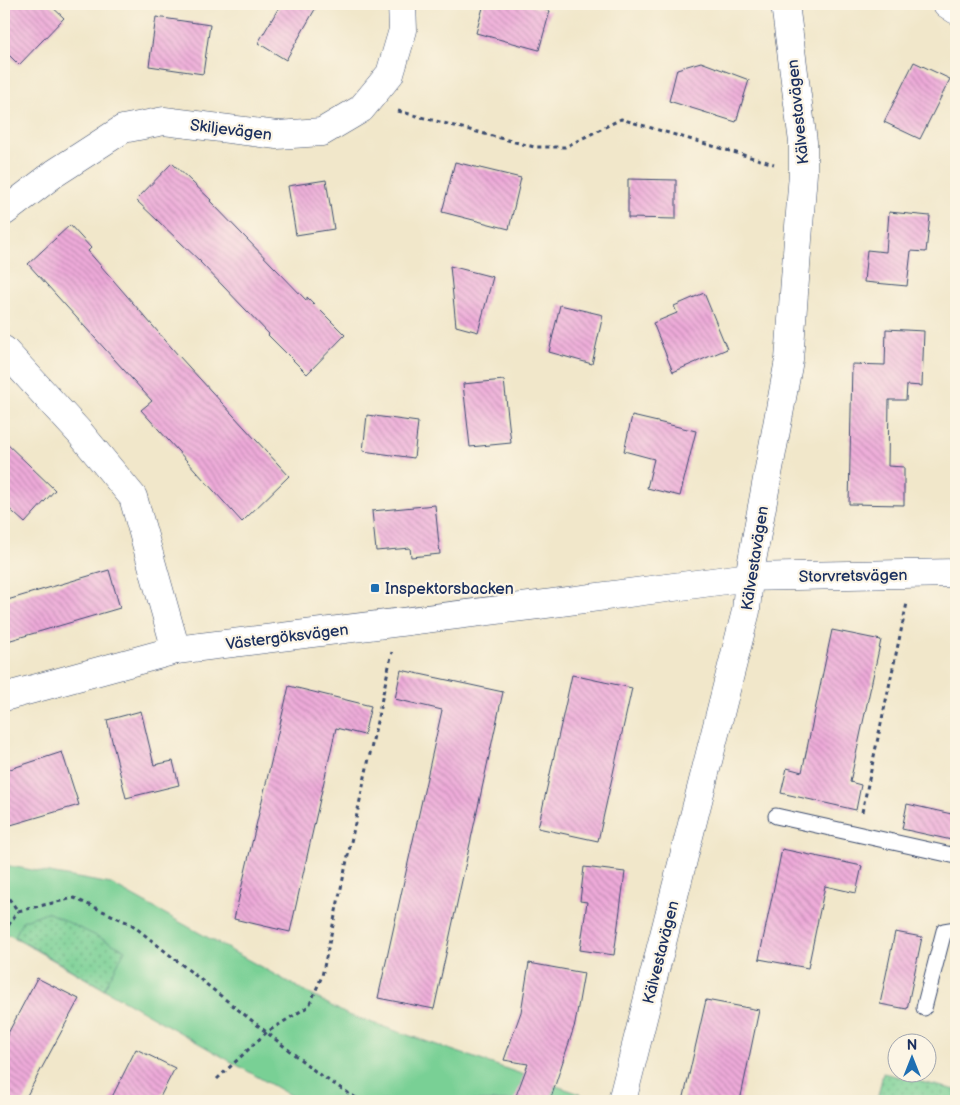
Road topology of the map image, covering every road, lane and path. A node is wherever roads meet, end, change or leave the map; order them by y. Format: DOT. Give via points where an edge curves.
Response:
graph roads {
  1 [pos="402,4"];
  2 [pos="785,4"];
  3 [pos="947,4"];
  4 [pos="956,10"];
  5 [pos="366,103"];
  6 [pos="803,173"];
  7 [pos="4,212"];
  8 [pos="4,350"];
  9 [pos="914,573"];
  10 [pos="956,573"];
  11 [pos="749,577"];
  12 [pos="399,622"];
  13 [pos="176,650"];
  14 [pos="4,697"];
  15 [pos="776,816"];
  16 [pos="858,834"];
  17 [pos="956,856"];
  18 [pos="4,892"];
  19 [pos="18,911"];
  20 [pos="956,929"];
  21 [pos="4,932"];
  22 [pos="924,1008"];
  23 [pos="267,1032"];
  24 [pos="217,1079"];
  25 [pos="362,1101"];
  26 [pos="622,1101"];
  1 -- 5 [label="street, Skiljevägen" via="403,30 390,74"];
  2 -- 6 [label="street, Kälvestavägen" via="803,142"];
  3 -- 4 [label="street"];
  5 -- 6 [label="path" via="534,147 565,147 621,119"];
  5 -- 7 [label="street, Skiljevägen" via="322,132 277,135 164,121 123,129 55,173"];
  6 -- 11 [label="street, Kälvestavägen" via="789,360"];
  8 -- 13 [label="street" via="80,433 132,497"];
  9 -- 10 [label="street, Storvretsvägen"];
  9 -- 11 [label="street, Storvretsvägen"];
  9 -- 16 [label="path"];
  11 -- 12 [label="street, Västergöksvägen"];
  11 -- 26 [label="street, Kälvestavägen" via="746,611"];
  12 -- 13 [label="street, Västergöksvägen"];
  12 -- 23 [label="path" via="322,976 309,1006"];
  13 -- 14 [label="street"];
  15 -- 16 [label="lane"];
  16 -- 17 [label="lane"];
  18 -- 19 [label="path"];
  19 -- 21 [label="path"];
  19 -- 23 [label="path" via="74,898 132,924"];
  20 -- 22 [label="lane" via="944,931"];
  23 -- 24 [label="path"];
  23 -- 25 [label="path" via="320,1075"];
}
